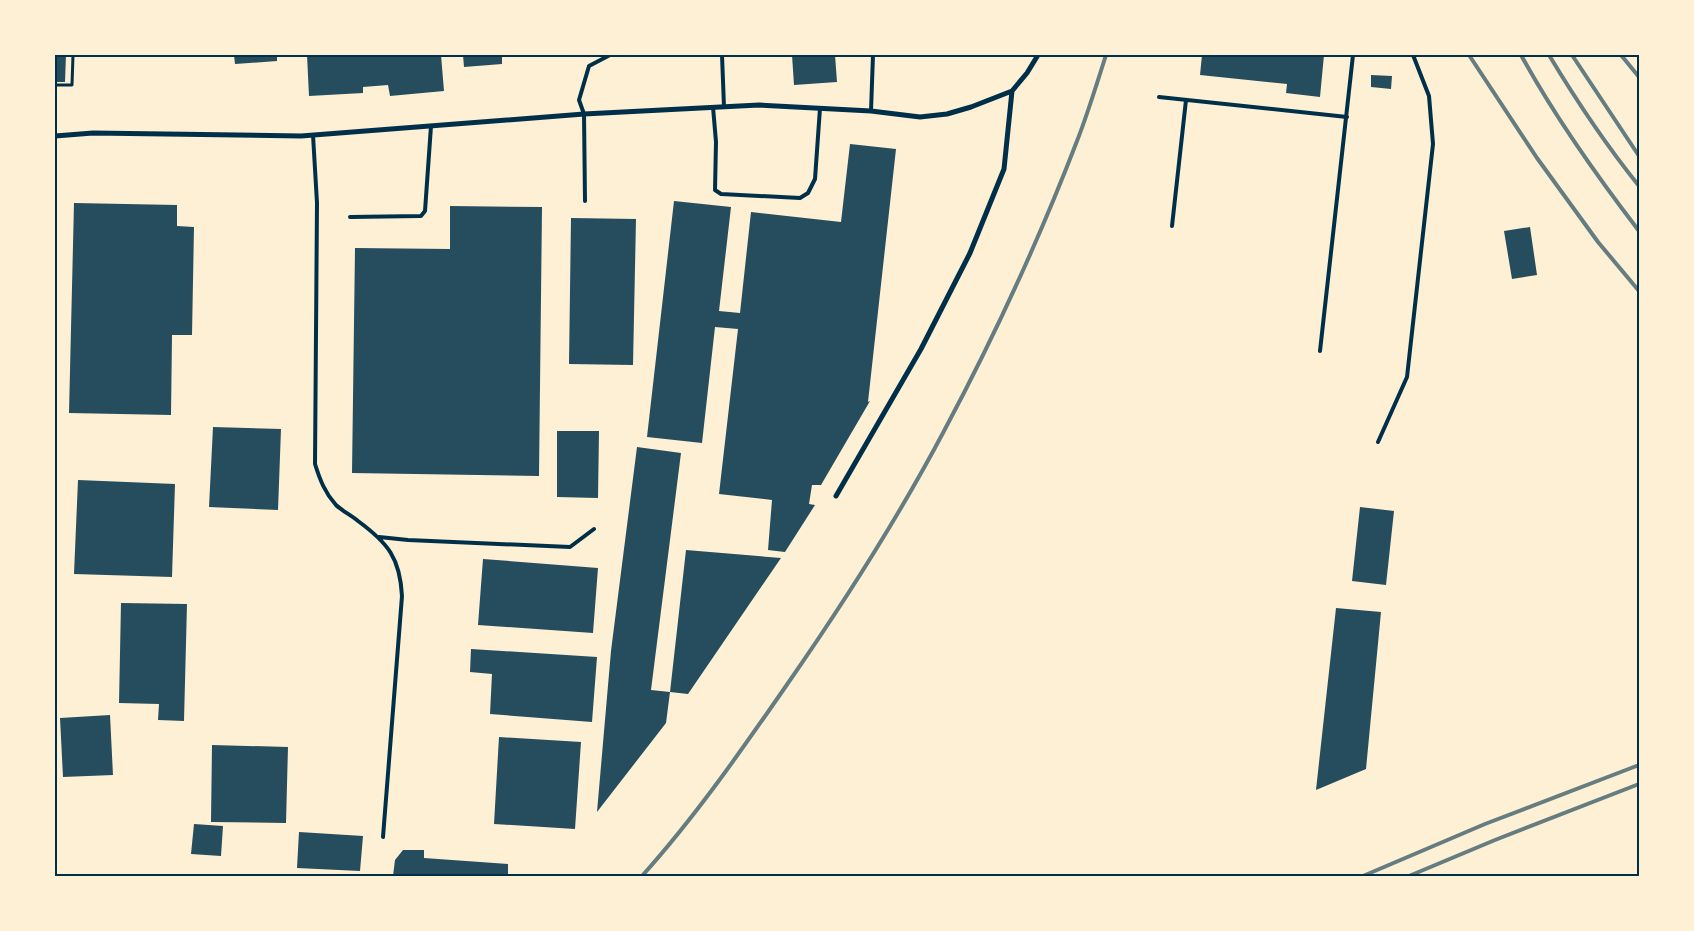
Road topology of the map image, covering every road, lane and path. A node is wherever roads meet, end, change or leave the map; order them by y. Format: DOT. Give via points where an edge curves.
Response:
graph roads {
  1 [pos="73,55"];
  2 [pos="610,55"];
  3 [pos="722,55"];
  4 [pos="873,55"];
  5 [pos="1038,55"];
  6 [pos="1353,55"];
  7 [pos="1413,55"];
  8 [pos="55,85"];
  9 [pos="1012,91"];
  10 [pos="1159,97"];
  11 [pos="1186,100"];
  12 [pos="713,107"];
  13 [pos="724,107"];
  14 [pos="820,108"];
  15 [pos="871,111"];
  16 [pos="584,114"];
  17 [pos="1347,117"];
  18 [pos="431,126"];
  19 [pos="313,135"];
  20 [pos="55,136"];
  21 [pos="585,201"];
  22 [pos="350,217"];
  23 [pos="1172,226"];
  24 [pos="1320,352"];
  25 [pos="1378,442"];
  26 [pos="836,496"];
  27 [pos="594,529"];
  28 [pos="379,537"];
  29 [pos="383,837"];
  1 -- 8 [label="path" via="72,85"];
  2 -- 16 [label="lane" via="589,66 579,100"];
  3 -- 13 [label="lane"];
  4 -- 15 [label="lane"];
  5 -- 9 [label="street"];
  6 -- 17 [label="lane"];
  7 -- 25 [label="lane" via="1429,96 1433,144 1407,377"];
  9 -- 15 [label="street" via="947,114 920,117"];
  9 -- 26 [label="street" via="1004,169 984,221 921,348"];
  10 -- 11 [label="lane"];
  11 -- 17 [label="lane"];
  11 -- 23 [label="lane"];
  12 -- 13 [label="street"];
  12 -- 14 [label="lane" via="716,190 721,194 800,198 808,194 815,178"];
  12 -- 16 [label="street"];
  13 -- 14 [label="street"];
  14 -- 15 [label="street"];
  16 -- 18 [label="street"];
  16 -- 21 [label="lane"];
  17 -- 24 [label="lane"];
  18 -- 19 [label="street"];
  18 -- 22 [label="lane" via="426,211 421,216"];
  19 -- 20 [label="street" via="93,133"];
  19 -- 28 [label="lane" via="317,202 315,464 324,488 337,506"];
  27 -- 28 [label="lane" via="570,547"];
  28 -- 29 [label="lane" via="399,569 402,596"];
}
